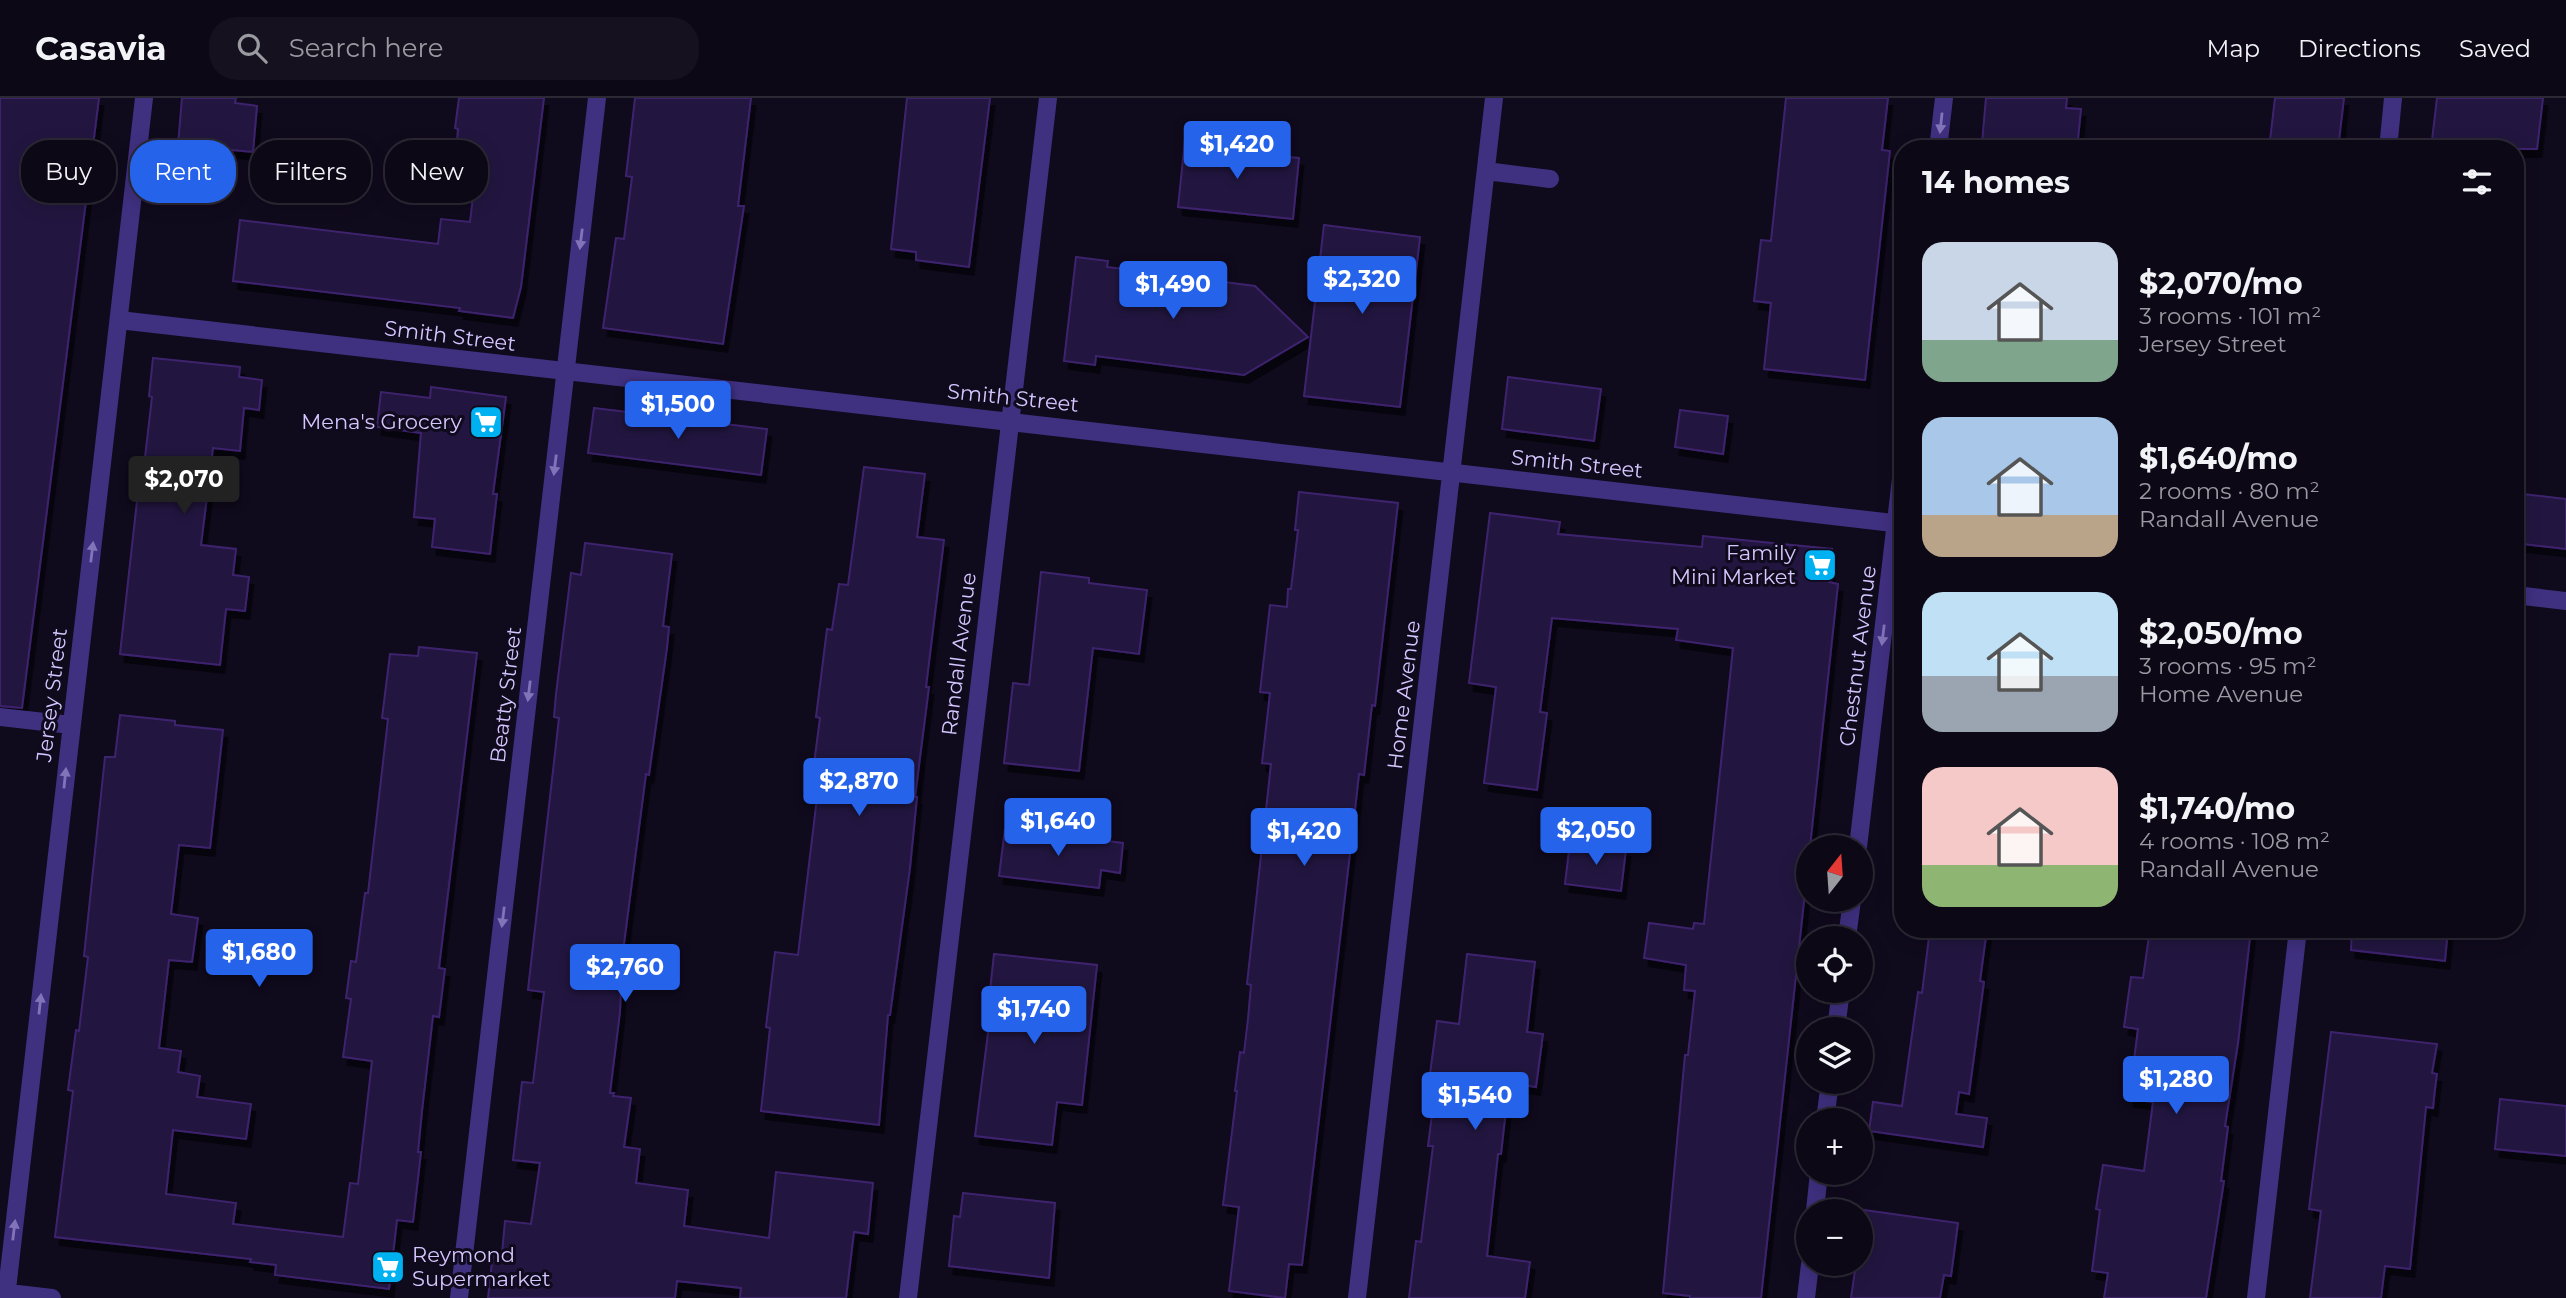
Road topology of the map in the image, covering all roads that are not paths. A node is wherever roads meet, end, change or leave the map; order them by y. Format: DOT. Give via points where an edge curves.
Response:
graph roads {
  1 [pos="144,98"];
  2 [pos="597,98"];
  3 [pos="1048,98"];
  4 [pos="1494,98"];
  5 [pos="1944,98"];
  6 [pos="2393,98"];
  7 [pos="1939,140"];
  8 [pos="2389,140"];
  9 [pos="1486,171"];
  10 [pos="1550,179"];
  11 [pos="119,320"];
  12 [pos="565,372"];
  13 [pos="1009,420"];
  14 [pos="1452,473"];
  15 [pos="1894,522"];
  16 [pos="1894,563"];
  17 [pos="2524,595"];
  18 [pos="2566,601"];
  19 [pos="0,717"];
  20 [pos="71,725"];
  21 [pos="1860,835"];
  22 [pos="2297,938"];
  23 [pos="1809,1276"];
  24 [pos="4,1295"];
  25 [pos="52,1298"];
  26 [pos="459,1298"];
  27 [pos="908,1298"];
  28 [pos="1357,1298"];
  29 [pos="1806,1298"];
  30 [pos="2256,1298"];
  1 -- 11 [label="street, Jersey Street"];
  2 -- 12 [label="street, Beatty Street, one-way"];
  3 -- 13 [label="street, Randall Avenue"];
  4 -- 9 [label="street, Home Avenue"];
  5 -- 7 [label="street, one-way"];
  6 -- 8 [label="street"];
  9 -- 10 [label="street"];
  9 -- 14 [label="street, Home Avenue"];
  11 -- 12 [label="street, Smith Street"];
  20 -- 11 [label="street, Jersey Street, one-way"];
  12 -- 13 [label="street, Smith Street"];
  12 -- 26 [label="street, Beatty Street, one-way"];
  13 -- 14 [label="street, Smith Street"];
  13 -- 27 [label="street, Randall Avenue"];
  14 -- 15 [label="street, Smith Street"];
  14 -- 28 [label="street, Home Avenue"];
  16 -- 21 [label="street, Chestnut Avenue, one-way"];
  17 -- 18 [label="street"];
  19 -- 20 [label="street"];
  24 -- 20 [label="street, Jersey Street, one-way"];
  22 -- 30 [label="street"];
  23 -- 29 [label="street"];
  24 -- 25 [label="street"];
}
